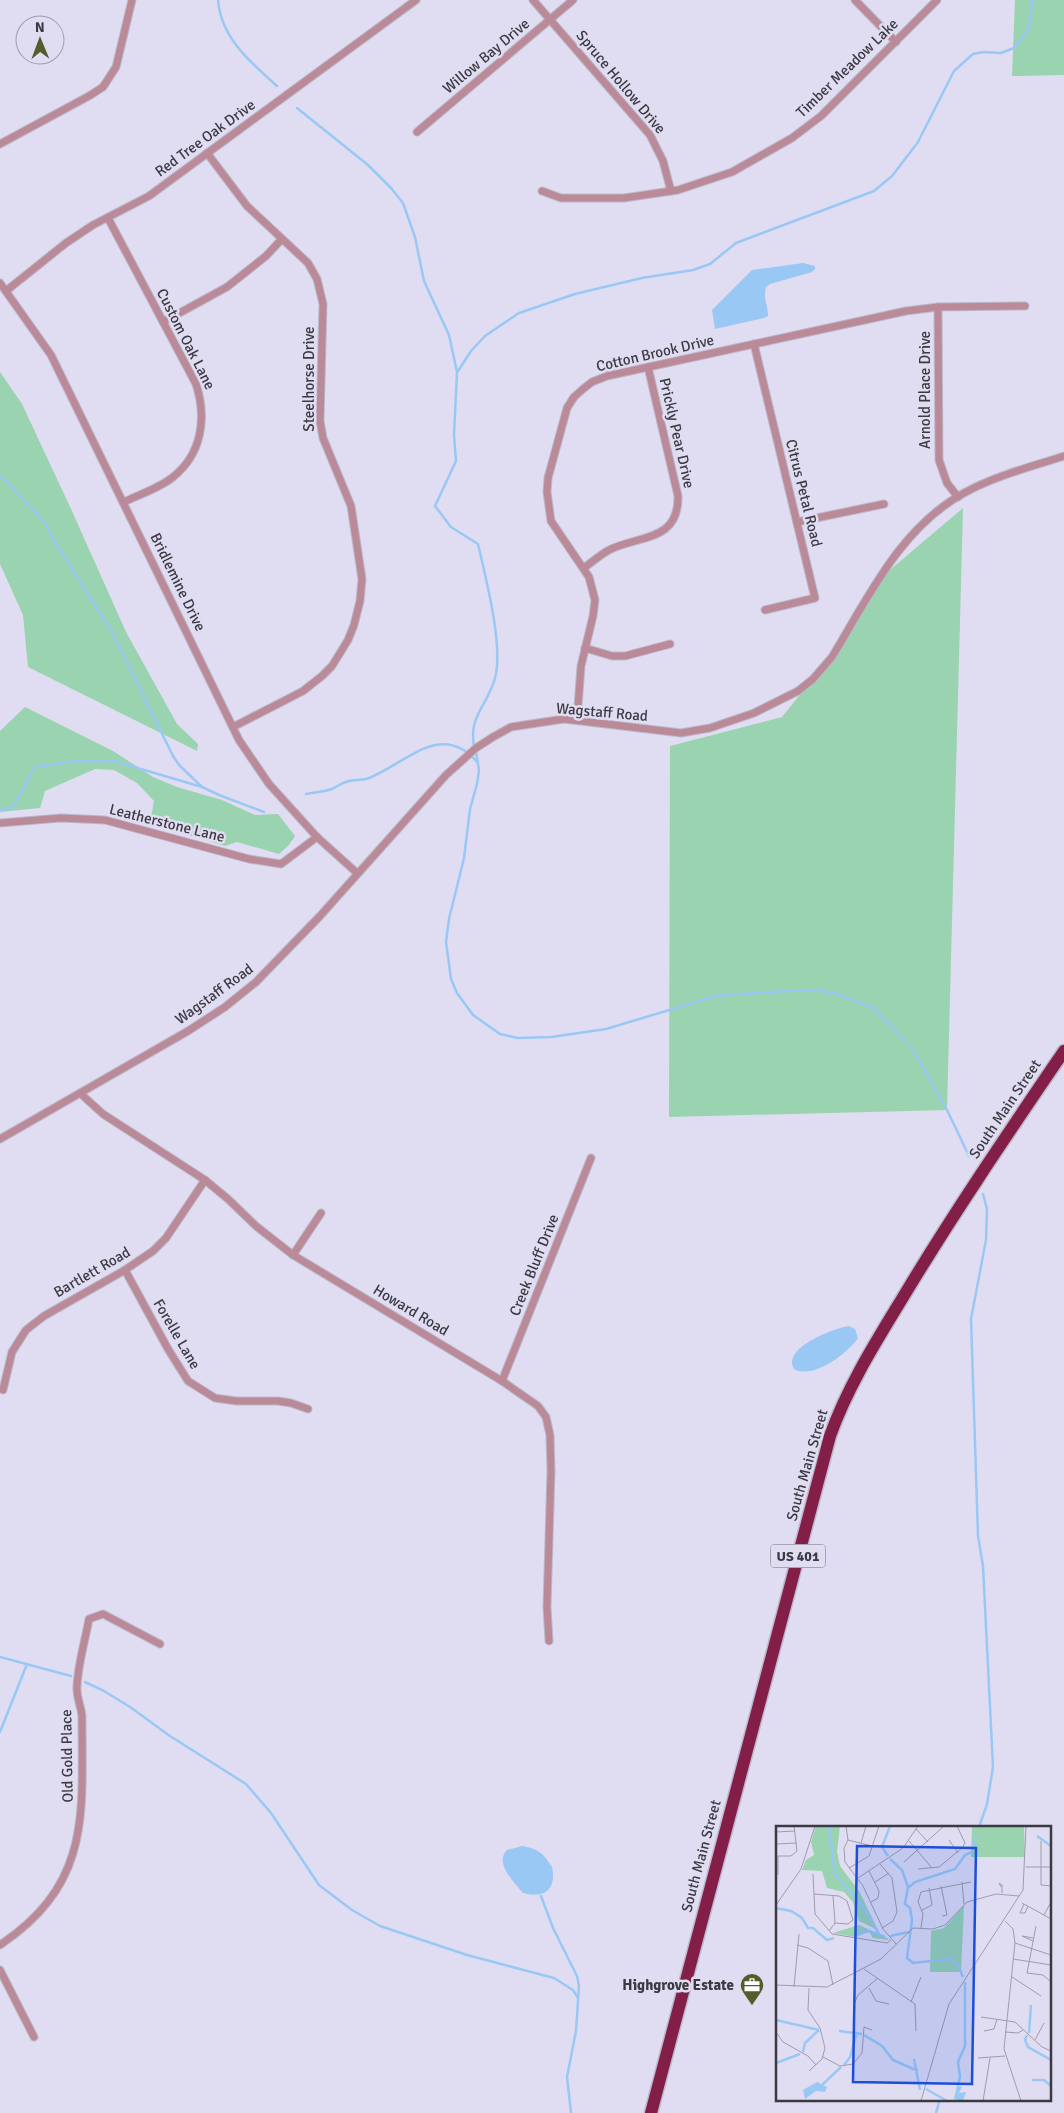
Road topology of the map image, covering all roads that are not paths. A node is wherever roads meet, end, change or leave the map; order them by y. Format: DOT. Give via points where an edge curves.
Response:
graph roads {
  1 [pos="132,0"];
  2 [pos="416,0"];
  3 [pos="533,0"];
  4 [pos="573,0"];
  5 [pos="855,0"];
  6 [pos="937,0"];
  7 [pos="550,20"];
  8 [pos="896,42"];
  9 [pos="417,132"];
  10 [pos="0,144"];
  11 [pos="207,153"];
  12 [pos="542,191"];
  13 [pos="671,191"];
  14 [pos="108,218"];
  15 [pos="282,240"];
  16 [pos="0,283"];
  17 [pos="6,291"];
  18 [pos="1025,306"];
  19 [pos="938,307"];
  20 [pos="163,322"];
  21 [pos="754,344"];
  22 [pos="648,367"];
  23 [pos="1064,456"];
  24 [pos="958,497"];
  25 [pos="124,502"];
  26 [pos="884,504"];
  27 [pos="797,522"];
  28 [pos="584,568"];
  29 [pos="765,610"];
  30 [pos="670,644"];
  31 [pos="585,648"];
  32 [pos="577,720"];
  33 [pos="233,728"];
  34 [pos="0,823"];
  35 [pos="317,838"];
  36 [pos="357,874"];
  37 [pos="1064,1051"];
  38 [pos="81,1094"];
  39 [pos="0,1138"];
  40 [pos="591,1158"];
  41 [pos="205,1180"];
  42 [pos="321,1213"];
  43 [pos="293,1255"];
  44 [pos="125,1270"];
  45 [pos="502,1381"];
  46 [pos="3,1390"];
  47 [pos="308,1409"];
  48 [pos="549,1640"];
  49 [pos="160,1644"];
  50 [pos="0,1945"];
  51 [pos="0,1970"];
  52 [pos="34,2037"];
  53 [pos="651,2113"];
  1 -- 10 [label="street" via="116,67 103,86"];
  2 -- 11 [label="street, Red Tree Oak Drive"];
  3 -- 7 [label="street, Spruce Hollow Drive"];
  4 -- 7 [label="street, Willow Bay Drive"];
  5 -- 8 [label="street"];
  6 -- 8 [label="street, Timber Meadow Lake"];
  7 -- 9 [label="street, Willow Bay Drive"];
  7 -- 13 [label="street, Spruce Hollow Drive" via="650,135 663,162"];
  8 -- 13 [label="street, Timber Meadow Lake" via="821,116 792,138 732,172"];
  11 -- 14 [label="street, Red Tree Oak Drive" via="149,196"];
  11 -- 15 [label="street, Steelhorse Drive" via="247,206"];
  12 -- 13 [label="street, Timber Meadow Lake" via="561,198 624,198"];
  14 -- 17 [label="street, Red Tree Oak Drive" via="66,243"];
  14 -- 20 [label="street, Custom Oak Lane"];
  15 -- 20 [label="street" via="227,287"];
  15 -- 33 [label="street, Steelhorse Drive" via="308,263 321,292 320,421 323,438 351,506 362,579 360,601 348,640 332,666 303,692"];
  16 -- 17 [label="street, Bridlemine Drive"];
  17 -- 25 [label="street, Bridlemine Drive" via="51,355"];
  18 -- 19 [label="street, Cotton Brook Drive"];
  19 -- 21 [label="street, Cotton Brook Drive"];
  19 -- 24 [label="street, Arnold Place Drive" via="939,460 947,483"];
  20 -- 25 [label="street, Custom Oak Lane" via="202,401 199,440 188,462 172,478"];
  21 -- 22 [label="street, Cotton Brook Drive"];
  21 -- 27 [label="street, Citrus Petal Road"];
  22 -- 28 [label="street, Prickly Pear Drive" via="678,496 676,514 666,529 609,550"];
  22 -- 28 [label="street, Cotton Brook Drive" via="592,382 574,397 567,408 547,492 552,521"];
  23 -- 24 [label="street, Wagstaff Road" via="985,483"];
  24 -- 32 [label="street, Wagstaff Road" via="936,512 898,552 832,657 798,691 754,714 692,732 648,730"];
  25 -- 33 [label="street, Bridlemine Drive"];
  26 -- 27 [label="street"];
  27 -- 29 [label="street, Citrus Petal Road" via="815,598"];
  28 -- 31 [label="street, Cotton Brook Drive" via="595,600"];
  30 -- 31 [label="street" via="625,656 612,656"];
  31 -- 32 [label="street, Cotton Brook Drive" via="580,666"];
  32 -- 36 [label="street, Wagstaff Road" via="551,720 510,727 476,748 446,775"];
  33 -- 35 [label="street, Bridlemine Drive" via="269,784"];
  34 -- 35 [label="street, Leatherstone Lane" via="61,818 105,820 249,859 282,864"];
  35 -- 36 [label="street, Bridlemine Drive"];
  36 -- 38 [label="street, Wagstaff Road" via="270,969 240,995 188,1031"];
  37 -- 53 [label="highway, South Main Street / US 401" via="926,1259 843,1401 830,1436"];
  38 -- 39 [label="street, Wagstaff Road"];
  38 -- 41 [label="street, Howard Road" via="103,1114"];
  40 -- 45 [label="street, Creek Bluff Drive"];
  41 -- 43 [label="street, Howard Road"];
  41 -- 44 [label="street, Bartlett Road" via="166,1238"];
  42 -- 43 [label="street"];
  43 -- 45 [label="street, Howard Road"];
  44 -- 46 [label="street, Bartlett Road" via="44,1316 26,1330 12,1352"];
  44 -- 47 [label="street, Forelle Lane" via="188,1381 215,1398 291,1402"];
  45 -- 48 [label="street, Howard Road" via="538,1406 546,1417 550,1435"];
  49 -- 50 [label="street, Old Gold Place" via="103,1614 89,1619 77,1688 81,1706 82,1789 78,1838 67,1871 51,1897 31,1922"];
  51 -- 52 [label="street"];
}
